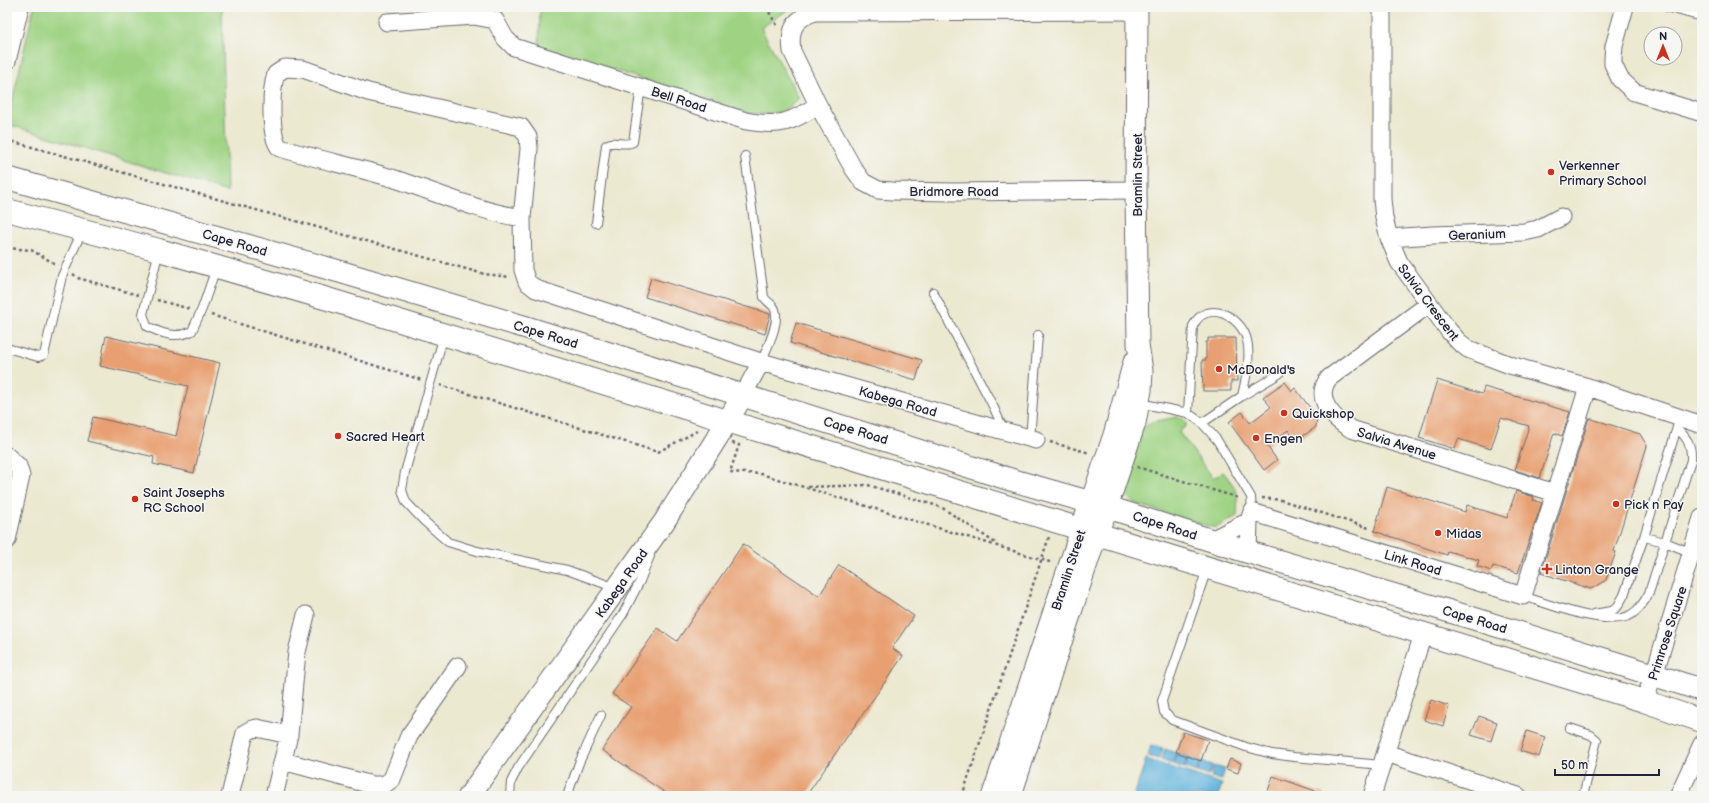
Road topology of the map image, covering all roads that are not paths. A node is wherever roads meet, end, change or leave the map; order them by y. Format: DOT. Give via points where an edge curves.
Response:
graph roads {
  1 [pos="20,7"];
  2 [pos="1382,7"];
  3 [pos="1625,7"];
  4 [pos="1666,7"];
  5 [pos="1137,9"];
  6 [pos="1702,17"];
  7 [pos="387,22"];
  8 [pos="7,61"];
  9 [pos="641,87"];
  10 [pos="818,105"];
  11 [pos="1702,114"];
  12 [pos="746,156"];
  13 [pos="7,178"];
  14 [pos="1136,190"];
  15 [pos="7,210"];
  16 [pos="1561,217"];
  17 [pos="522,218"];
  18 [pos="596,223"];
  19 [pos="82,230"];
  20 [pos="1390,238"];
  21 [pos="160,250"];
  22 [pos="216,267"];
  23 [pos="933,292"];
  24 [pos="1429,304"];
  25 [pos="444,335"];
  26 [pos="1038,335"];
  27 [pos="7,348"];
  28 [pos="761,362"];
  29 [pos="1280,374"];
  30 [pos="1588,388"];
  31 [pos="743,395"];
  32 [pos="1242,396"];
  33 [pos="1131,402"];
  34 [pos="1188,413"];
  35 [pos="1202,423"];
  36 [pos="1678,423"];
  37 [pos="1702,425"];
  38 [pos="722,430"];
  39 [pos="1004,432"];
  40 [pos="1033,440"];
  41 [pos="7,456"];
  42 [pos="1555,493"];
  43 [pos="1099,505"];
  44 [pos="1251,516"];
  45 [pos="1702,518"];
  46 [pos="664,522"];
  47 [pos="1089,532"];
  48 [pos="1644,537"];
  49 [pos="7,540"];
  50 [pos="1211,540"];
  51 [pos="1665,542"];
  52 [pos="1248,552"];
  53 [pos="1697,554"];
  54 [pos="1207,568"];
  55 [pos="616,589"];
  56 [pos="1523,596"];
  57 [pos="1583,614"];
  58 [pos="306,615"];
  59 [pos="1423,634"];
  60 [pos="458,666"];
  61 [pos="1654,675"];
  62 [pos="1702,690"];
  63 [pos="1644,701"];
  64 [pos="601,715"];
  65 [pos="1702,720"];
  66 [pos="1570,728"];
  67 [pos="289,735"];
  68 [pos="1702,744"];
  69 [pos="1384,759"];
  70 [pos="283,761"];
  71 [pos="230,796"];
  72 [pos="274,796"];
  73 [pos="469,796"];
  74 [pos="510,796"];
  75 [pos="567,796"];
  76 [pos="993,796"];
  77 [pos="1010,796"];
  78 [pos="1372,796"];
  79 [pos="1518,796"];
  80 [pos="1583,796"];
  81 [pos="1678,796"];
  1 -- 8 [label="street"];
  2 -- 20 [label="street, Salvia Crescent" via="1382,199"];
  3 -- 11 [label="street" via="1613,58 1620,79 1634,92"];
  4 -- 6 [label="lane"];
  5 -- 10 [label="street, Bridmore Road" via="815,12 805,15 793,28 792,51"];
  5 -- 14 [label="street, Bramlin Street"];
  7 -- 9 [label="street, Bell Road" via="474,16 495,20 505,38 514,47"];
  9 -- 10 [label="street, Bell Road" via="765,124 781,124"];
  9 -- 18 [label="lane" via="633,142 610,142 606,145"];
  10 -- 14 [label="street, Bridmore Road" via="853,168 863,182 878,190"];
  12 -- 28 [label="lane" via="764,297 775,311 775,328"];
  13 -- 31 [label="main road, Cape Road" via="341,272"];
  14 -- 33 [label="street, Bramlin Street" via="1138,344 1142,371"];
  15 -- 19 [label="main road"];
  16 -- 20 [label="street, Geranium" via="1538,229 1524,232"];
  17 -- 17 [label="street" via="529,149 528,137 521,126 368,92 303,69 285,68 276,74 272,92 274,136 280,148 393,179 501,215"];
  17 -- 28 [label="street, Kabega Road" via="523,270 531,284"];
  19 -- 21 [label="main road"];
  19 -- 27 [label="lane" via="62,276 44,354 38,357"];
  20 -- 24 [label="street, Salvia Crescent" via="1399,262"];
  21 -- 22 [label="main road"];
  21 -- 22 [label="lane" via="143,314 147,326 160,333 178,335 192,331"];
  22 -- 25 [label="main road"];
  23 -- 39 [label="lane"];
  24 -- 30 [label="street, Salvia Crescent" via="1454,336 1468,349 1510,365"];
  24 -- 42 [label="street, Salvia Avenue" via="1329,378 1324,384 1323,392 1326,404 1336,419 1352,429"];
  25 -- 38 [label="main road"];
  25 -- 55 [label="lane" via="402,483 406,502 439,535 460,547 567,570"];
  26 -- 40 [label="lane"];
  28 -- 31 [label="street, Kabega Road"];
  28 -- 39 [label="street, Kabega Road"];
  29 -- 32 [label="lane"];
  30 -- 36 [label="street, Salvia Crescent"];
  30 -- 42 [label="street"];
  31 -- 38 [label="street, Kabega Road"];
  31 -- 43 [label="main road, Cape Road" via="1004,478"];
  32 -- 34 [label="lane" via="1249,352 1244,332 1231,316 1218,313 1202,315 1193,326"];
  32 -- 35 [label="lane"];
  33 -- 34 [label="lane"];
  33 -- 43 [label="street, Bramlin Street" via="1106,457"];
  33 -- 43 [label="street, Bramlin Street" via="1135,423"];
  34 -- 35 [label="lane"];
  35 -- 44 [label="lane" via="1217,440 1251,497"];
  36 -- 37 [label="street, Salvia Crescent"];
  36 -- 48 [label="lane, Link Road"];
  36 -- 51 [label="lane, Link Road" via="1689,441 1692,453"];
  38 -- 46 [label="street, Kabega Road"];
  38 -- 47 [label="main road"];
  39 -- 40 [label="street, Kabega Road"];
  41 -- 49 [label="street" via="18,466 21,476"];
  42 -- 56 [label="street"];
  43 -- 47 [label="main road, Bramlin Street"];
  43 -- 50 [label="main road, Cape Road"];
  44 -- 50 [label="street"];
  44 -- 52 [label="street"];
  44 -- 56 [label="street, Link Road"];
  45 -- 53 [label="street, Primrose Square"];
  46 -- 55 [label="street, Kabega Road"];
  46 -- 74 [label="lane" via="632,598 518,768 511,782"];
  47 -- 54 [label="main road"];
  47 -- 76 [label="main road, Bramlin Street" via="1068,568"];
  47 -- 77 [label="main road, Bramlin Street"];
  48 -- 51 [label="lane"];
  48 -- 57 [label="lane, Link Road" via="1618,606 1607,612"];
  50 -- 52 [label="main road, Cape Road"];
  51 -- 53 [label="lane"];
  51 -- 57 [label="lane, Link Road" via="1649,593 1631,615 1622,618 1598,618"];
  52 -- 61 [label="main road, Cape Road"];
  53 -- 61 [label="street, Primrose Square"];
  54 -- 59 [label="main road"];
  54 -- 69 [label="lane" via="1162,701 1164,712 1172,720 1272,754"];
  55 -- 73 [label="street, Kabega Road"];
  56 -- 57 [label="lane, Link Road"];
  58 -- 67 [label="street" via="297,652"];
  59 -- 63 [label="main road"];
  59 -- 69 [label="street"];
  60 -- 70 [label="street" via="409,736 396,771 388,783 372,785"];
  61 -- 62 [label="main road, Cape Road"];
  61 -- 63 [label="street, Primrose Square"];
  63 -- 65 [label="main road"];
  64 -- 75 [label="lane"];
  66 -- 80 [label="lane" via="1591,735 1597,740"];
  67 -- 70 [label="street"];
  67 -- 71 [label="street" via="257,728 245,733"];
  68 -- 81 [label="street"];
  69 -- 78 [label="street"];
  69 -- 79 [label="street"];
  70 -- 72 [label="street"];
}
